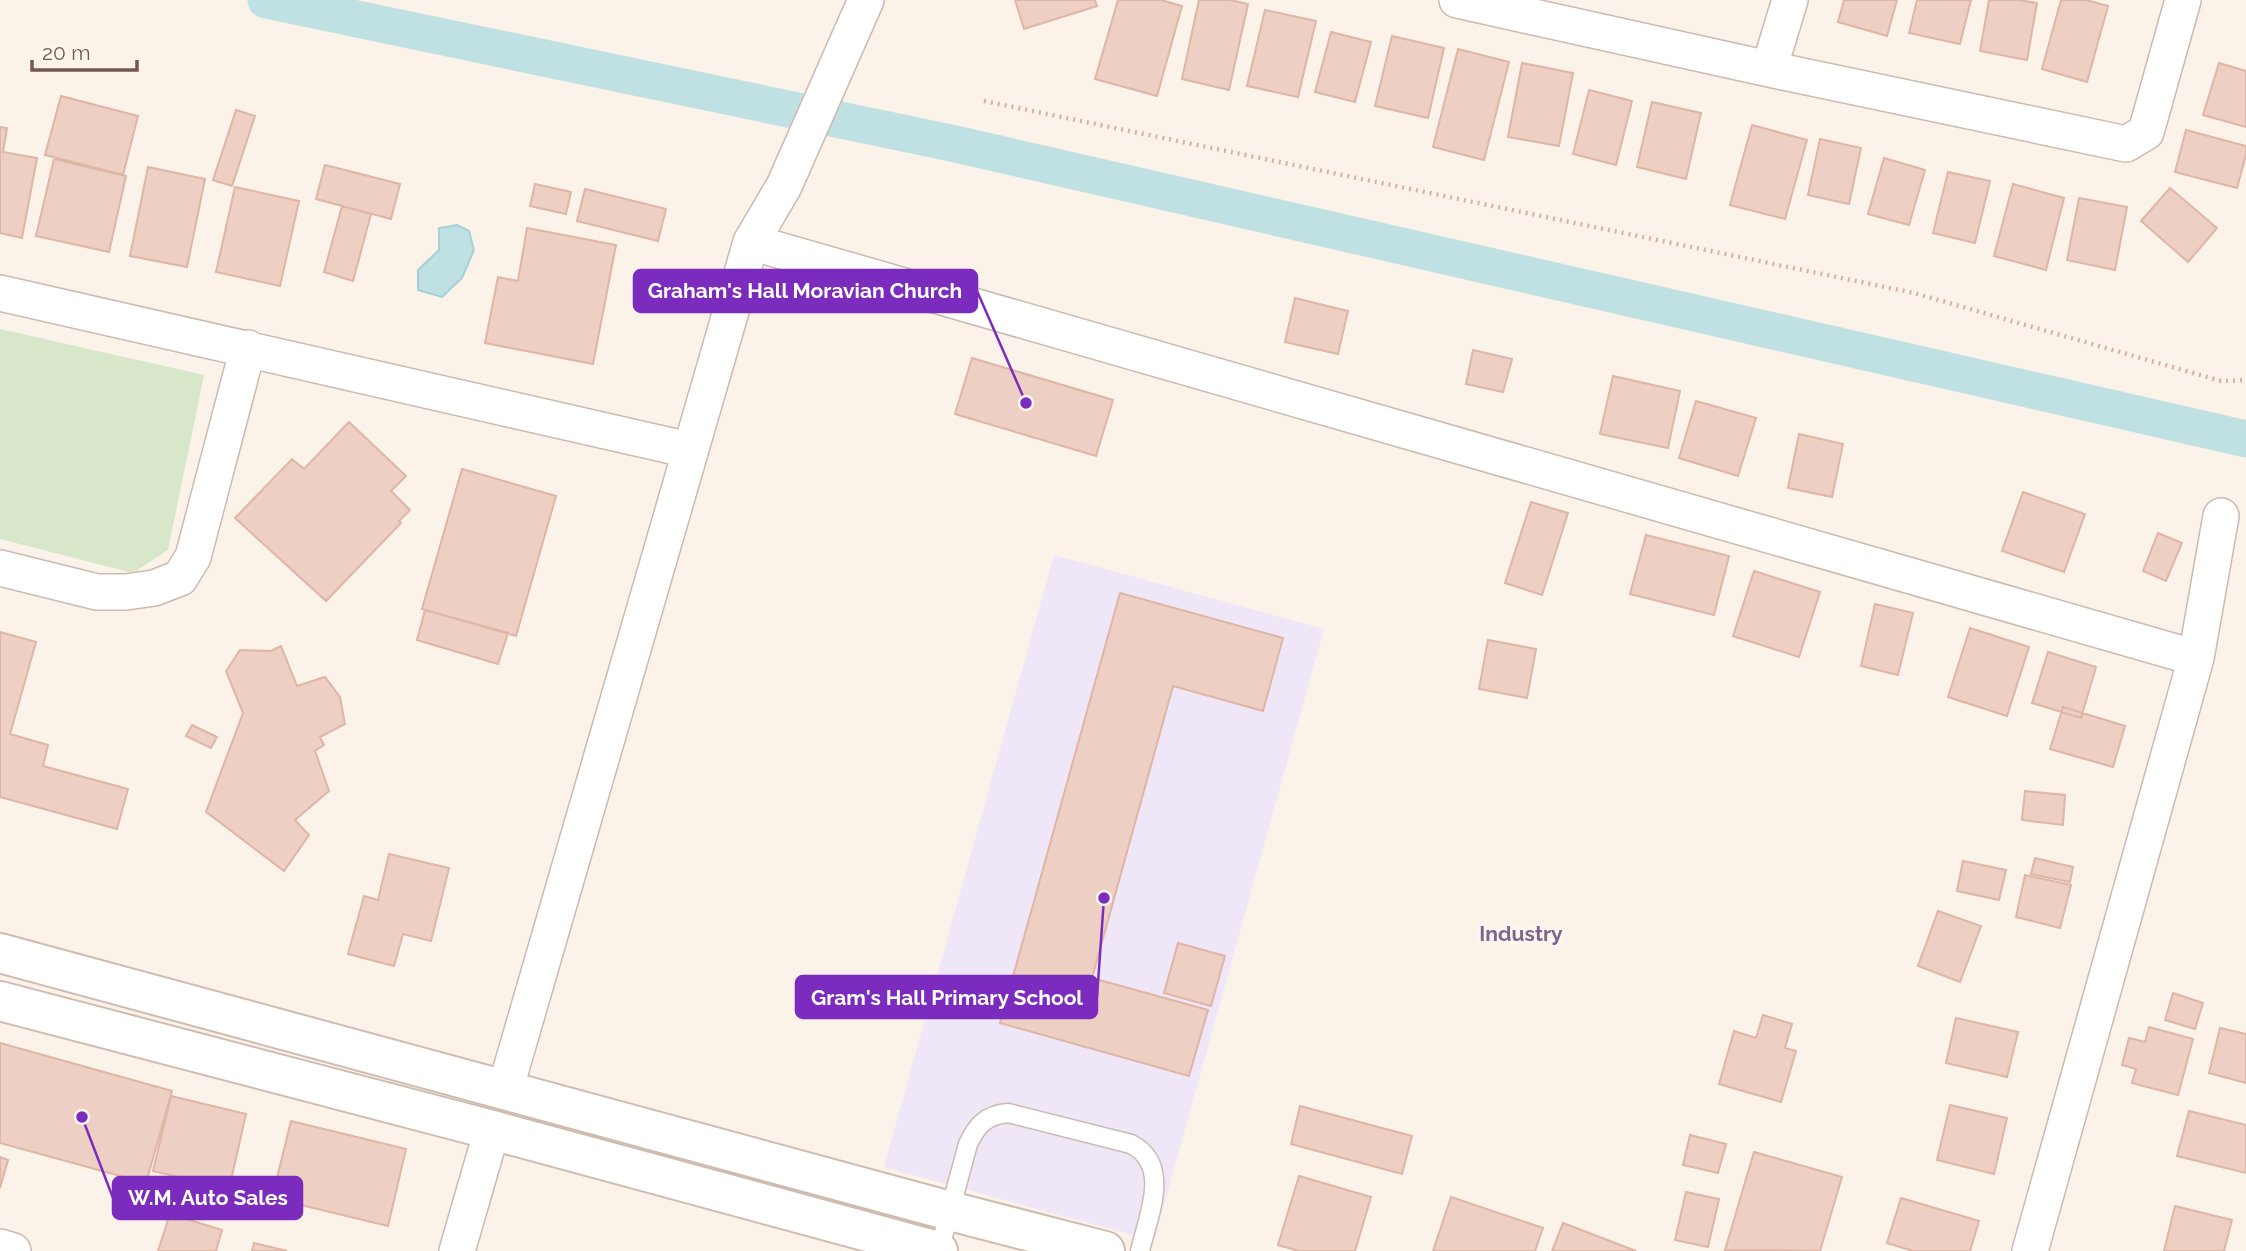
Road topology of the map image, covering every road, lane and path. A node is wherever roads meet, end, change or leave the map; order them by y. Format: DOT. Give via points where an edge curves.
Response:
graph roads {
  1 [pos="866,0"];
  2 [pos="1457,0"];
  3 [pos="1790,0"];
  4 [pos="2183,0"];
  5 [pos="1769,69"];
  6 [pos="984,101"];
  7 [pos="751,242"];
  8 [pos="0,293"];
  9 [pos="248,348"];
  10 [pos="2246,380"];
  11 [pos="689,450"];
  12 [pos="2221,516"];
  13 [pos="0,568"];
  14 [pos="2196,658"];
  15 [pos="0,953"];
  16 [pos="0,1001"];
  17 [pos="505,1090"];
  18 [pos="492,1130"];
  19 [pos="950,1211"];
  20 [pos="0,1247"];
  21 [pos="13,1251"];
  22 [pos="457,1251"];
  23 [pos="939,1251"];
  24 [pos="1104,1251"];
  25 [pos="1140,1251"];
  26 [pos="2030,1251"];
  1 -- 7 [label="street" via="784,186"];
  2 -- 5 [label="street"];
  3 -- 5 [label="street"];
  4 -- 5 [label="street" via="2146,132 2126,144"];
  6 -- 10 [label="path" via="1913,293 2221,381"];
  7 -- 11 [label="street"];
  7 -- 14 [label="street"];
  8 -- 9 [label="street"];
  9 -- 11 [label="street"];
  9 -- 13 [label="street" via="193,557 180,578 154,588 96,592"];
  11 -- 17 [label="street"];
  12 -- 14 [label="street"];
  14 -- 26 [label="street"];
  15 -- 17 [label="main road"];
  16 -- 18 [label="main road"];
  17 -- 19 [label="main road"];
  18 -- 22 [label="street"];
  18 -- 23 [label="main road"];
  19 -- 23 [label="lane"];
  19 -- 24 [label="main road"];
  19 -- 25 [label="lane" via="973,1132 987,1118 1017,1114 1130,1144 1144,1153 1156,1177"];
  20 -- 21 [label="street"];
}
